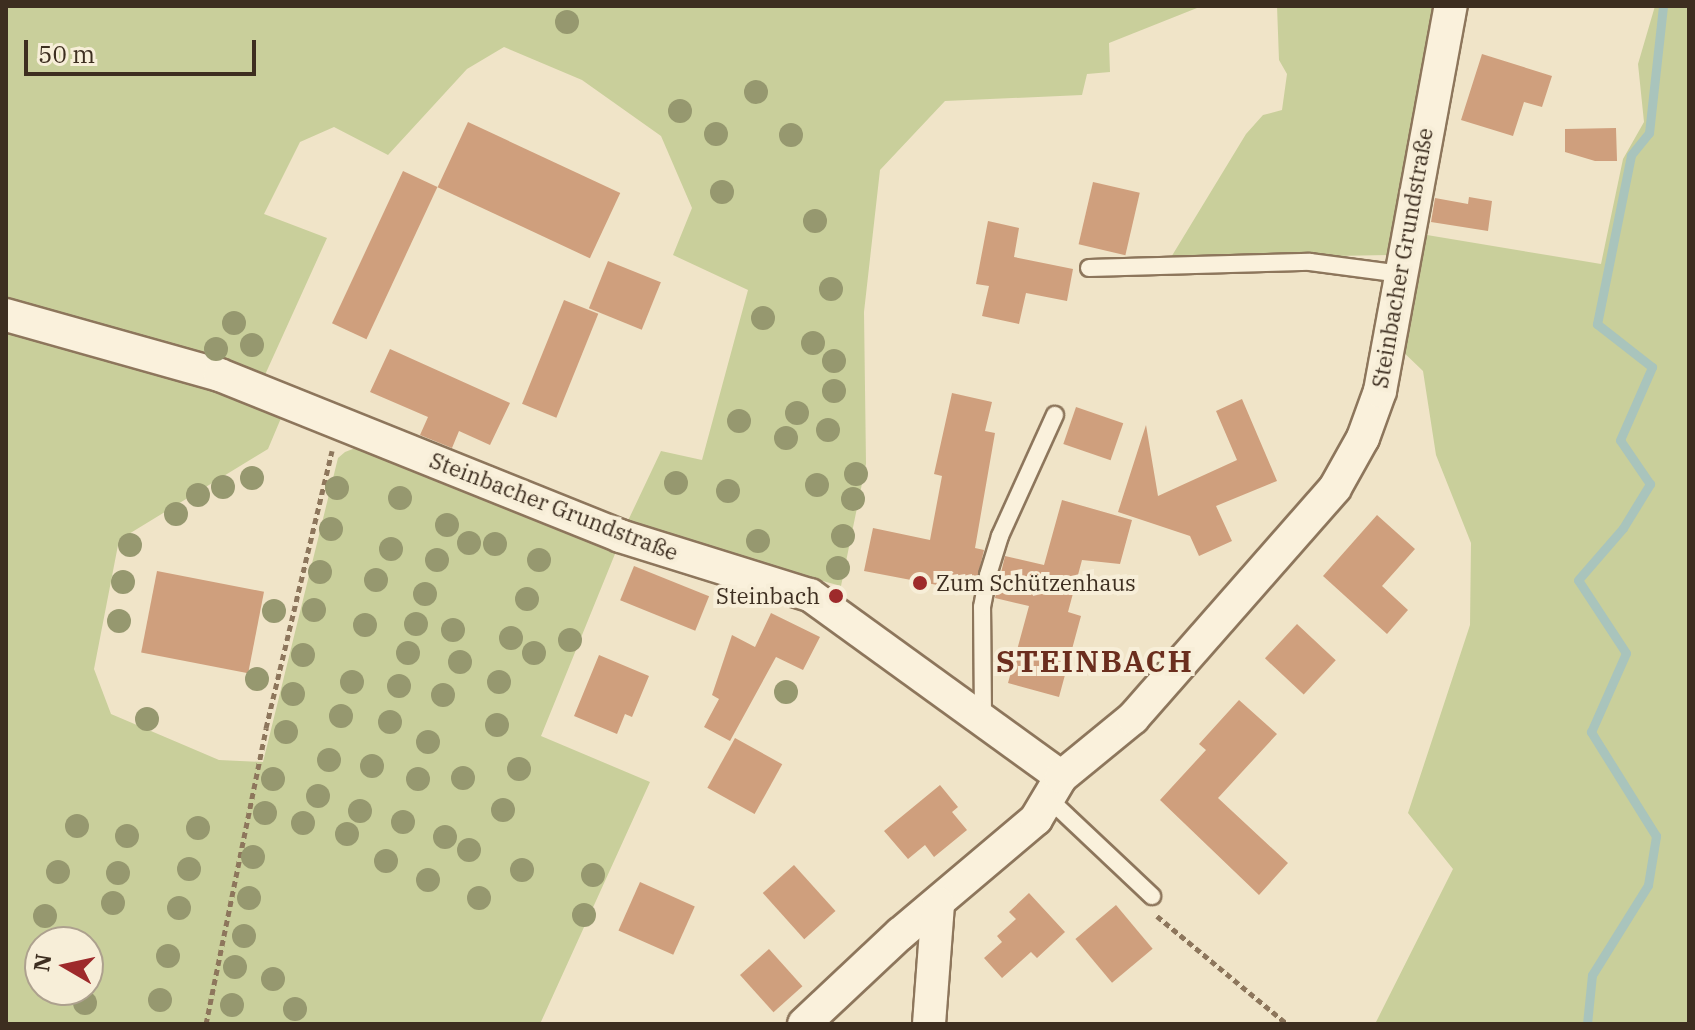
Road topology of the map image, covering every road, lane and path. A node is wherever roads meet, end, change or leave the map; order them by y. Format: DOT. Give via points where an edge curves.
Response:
graph roads {
  1 [pos="1451,6"];
  2 [pos="1089,268"];
  3 [pos="1401,274"];
  4 [pos="6,315"];
  5 [pos="1055,415"];
  6 [pos="340,420"];
  7 [pos="983,717"];
  8 [pos="1054,787"];
  9 [pos="1152,896"];
  10 [pos="938,903"];
  11 [pos="206,1024"];
  12 [pos="804,1024"];
  13 [pos="929,1024"];
  14 [pos="1287,1024"];
  1 -- 3 [label="street, Steinbacher Grundstraße"];
  2 -- 3 [label="lane" via="1310,262"];
  3 -- 8 [label="street, Steinbacher Grundstraße" via="1380,391 1363,438 1335,488 1133,718"];
  4 -- 6 [label="street, Steinbacher Grundstraße" via="220,375"];
  5 -- 7 [label="lane" via="988,575 982,607"];
  6 -- 7 [label="street, Steinbacher Grundstraße" via="620,536 810,595"];
  6 -- 11 [label="path" via="266,728"];
  7 -- 8 [label="street, Steinbacher Grundstraße"];
  8 -- 9 [label="lane"];
  8 -- 10 [label="street, Steinbacher Grundstraße" via="1036,819"];
  9 -- 14 [label="path" via="1147,907"];
  10 -- 12 [label="street, Steinbacher Grundstraße"];
  10 -- 13 [label="street"];
}
